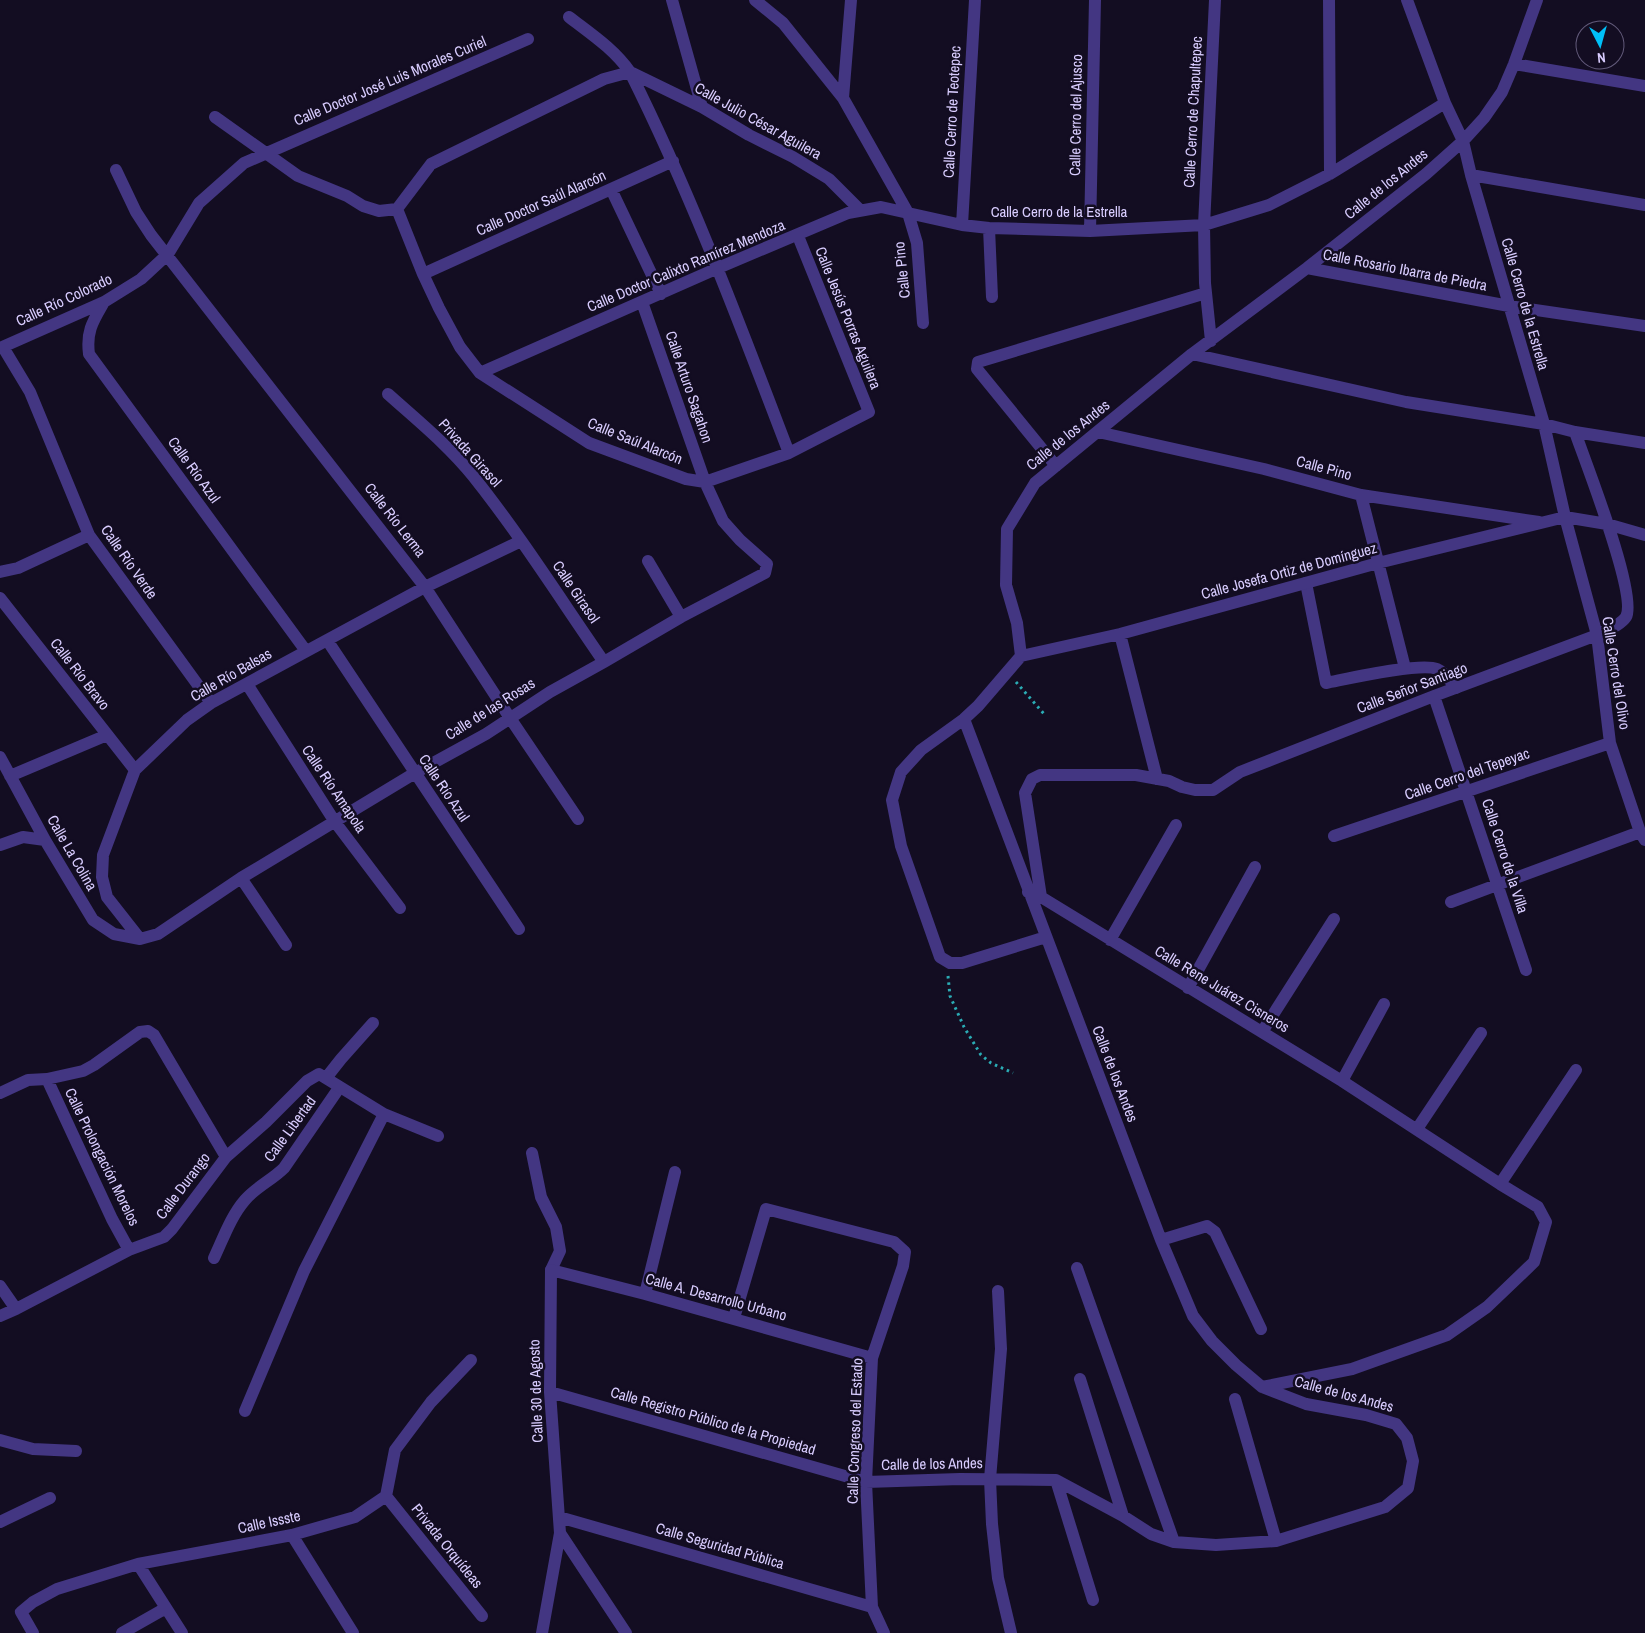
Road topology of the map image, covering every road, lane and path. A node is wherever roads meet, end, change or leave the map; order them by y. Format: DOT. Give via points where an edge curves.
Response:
graph roads {
  1 [pos="672,0"];
  2 [pos="755,0"];
  3 [pos="851,0"];
  4 [pos="975,0"];
  5 [pos="1095,0"];
  6 [pos="1215,0"];
  7 [pos="1329,0"];
  8 [pos="1408,0"];
  9 [pos="1537,0"];
  10 [pos="569,17"];
  11 [pos="528,39"];
  12 [pos="1514,64"];
  13 [pos="630,72"];
  14 [pos="1645,86"];
  15 [pos="843,98"];
  16 [pos="1445,104"];
  17 [pos="702,107"];
  18 [pos="215,117"];
  19 [pos="1463,141"];
  20 [pos="265,153"];
  21 [pos="673,161"];
  22 [pos="116,170"];
  23 [pos="1330,174"];
  24 [pos="1471,175"];
  25 [pos="611,189"];
  26 [pos="1645,205"];
  27 [pos="397,209"];
  28 [pos="860,210"];
  29 [pos="908,213"];
  30 [pos="962,225"];
  31 [pos="1204,226"];
  32 [pos="989,228"];
  33 [pos="1090,231"];
  34 [pos="798,236"];
  35 [pos="168,254"];
  36 [pos="718,268"];
  37 [pos="1307,268"];
  38 [pos="423,274"];
  39 [pos="1206,293"];
  40 [pos="661,294"];
  41 [pos="992,297"];
  42 [pos="104,302"];
  43 [pos="642,302"];
  44 [pos="1509,306"];
  45 [pos="923,323"];
  46 [pos="1645,326"];
  47 [pos="1211,342"];
  48 [pos="1,347"];
  49 [pos="1192,354"];
  50 [pos="480,373"];
  51 [pos="388,394"];
  52 [pos="1544,424"];
  53 [pos="1098,432"];
  54 [pos="1575,432"];
  55 [pos="1645,443"];
  56 [pos="789,453"];
  57 [pos="1056,466"];
  58 [pos="705,482"];
  59 [pos="1361,494"];
  60 [pos="1565,517"];
  61 [pos="1545,523"];
  62 [pos="1607,524"];
  63 [pos="89,535"];
  64 [pos="1645,535"];
  65 [pos="522,541"];
  66 [pos="648,561"];
  67 [pos="1378,563"];
  68 [pos="0,572"];
  69 [pos="1306,583"];
  70 [pos="425,586"];
  71 [pos="0,598"];
  72 [pos="681,617"];
  73 [pos="1120,634"];
  74 [pos="1596,635"];
  75 [pos="327,640"];
  76 [pos="306,651"];
  77 [pos="1021,656"];
  78 [pos="604,662"];
  79 [pos="1405,668"];
  80 [pos="1008,672"];
  81 [pos="247,684"];
  82 [pos="1456,688"];
  83 [pos="1434,696"];
  84 [pos="212,703"];
  85 [pos="1045,715"];
  86 [pos="510,718"];
  87 [pos="964,719"];
  88 [pos="107,735"];
  89 [pos="1610,743"];
  90 [pos="0,757"];
  91 [pos="135,770"];
  92 [pos="415,773"];
  93 [pos="10,776"];
  94 [pos="1157,779"];
  95 [pos="1466,791"];
  96 [pos="578,819"];
  97 [pos="335,822"];
  98 [pos="1176,825"];
  99 [pos="1334,836"];
  100 [pos="1642,836"];
  101 [pos="45,840"];
  102 [pos="0,845"];
  103 [pos="1255,867"];
  104 [pos="241,878"];
  105 [pos="1498,886"];
  106 [pos="1028,892"];
  107 [pos="1041,898"];
  108 [pos="1451,902"];
  109 [pos="400,908"];
  110 [pos="1334,919"];
  111 [pos="518,929"];
  112 [pos="1046,937"];
  113 [pos="140,939"];
  114 [pos="1110,940"];
  115 [pos="286,945"];
  116 [pos="950,963"];
  117 [pos="1526,970"];
  118 [pos="1188,988"];
  119 [pos="1384,1004"];
  120 [pos="372,1023"];
  121 [pos="1262,1032"];
  122 [pos="1481,1033"];
  123 [pos="1576,1070"];
  124 [pos="1013,1073"];
  125 [pos="323,1076"];
  126 [pos="47,1079"];
  127 [pos="1342,1081"];
  128 [pos="340,1088"];
  129 [pos="0,1094"];
  130 [pos="384,1114"];
  131 [pos="1417,1129"];
  132 [pos="438,1136"];
  133 [pos="532,1153"];
  134 [pos="226,1157"];
  135 [pos="675,1172"];
  136 [pos="1500,1184"];
  137 [pos="1160,1240"];
  138 [pos="129,1250"];
  139 [pos="214,1258"];
  140 [pos="1077,1268"];
  141 [pos="551,1270"];
  142 [pos="0,1286"];
  143 [pos="998,1292"];
  144 [pos="645,1294"];
  145 [pos="16,1309"];
  146 [pos="0,1316"];
  147 [pos="734,1318"];
  148 [pos="1261,1329"];
  149 [pos="872,1358"];
  150 [pos="471,1360"];
  151 [pos="1080,1379"];
  152 [pos="1262,1387"];
  153 [pos="550,1392"];
  154 [pos="1235,1399"];
  155 [pos="245,1411"];
  156 [pos="0,1440"];
  157 [pos="76,1451"];
  158 [pos="990,1479"];
  159 [pos="1056,1480"];
  160 [pos="866,1482"];
  161 [pos="386,1496"];
  162 [pos="50,1498"];
  163 [pos="1123,1516"];
  164 [pos="559,1517"];
  165 [pos="0,1522"];
  166 [pos="560,1534"];
  167 [pos="292,1535"];
  168 [pos="1276,1541"];
  169 [pos="1174,1542"];
  170 [pos="138,1564"];
  171 [pos="1093,1600"];
  172 [pos="872,1607"];
  173 [pos="166,1608"];
  174 [pos="482,1616"];
  175 [pos="33,1633"];
  176 [pos="122,1633"];
  177 [pos="182,1633"];
  178 [pos="353,1633"];
  179 [pos="542,1633"];
  180 [pos="626,1633"];
  181 [pos="884,1633"];
  182 [pos="1011,1633"];
  1 -- 17 [label="street"];
  2 -- 15 [label="street" via="783,23"];
  3 -- 15 [label="street"];
  4 -- 30 [label="street, Calle Cerro de Teotepec"];
  5 -- 33 [label="street, Calle Cerro del Ajusco"];
  6 -- 31 [label="street, Calle Cerro de Chapultepec"];
  7 -- 23 [label="street"];
  8 -- 16 [label="street, Calle Cerro de la Estrella"];
  9 -- 12 [label="street, Calle de los Andes"];
  10 -- 13 [label="street" via="609,48"];
  11 -- 20 [label="street, Calle Doctor José Luis Morales Curiel"];
  12 -- 14 [label="street"];
  12 -- 19 [label="street, Calle de los Andes" via="1502,92"];
  13 -- 17 [label="street, Calle Julio César Aguilera"];
  13 -- 21 [label="street"];
  13 -- 27 [label="street" via="604,79 431,164"];
  15 -- 29 [label="street"];
  16 -- 19 [label="street, Calle Cerro de la Estrella"];
  16 -- 23 [label="street, Calle Cerro de la Estrella"];
  17 -- 28 [label="street, Calle Julio César Aguilera" via="829,179"];
  18 -- 20 [label="street"];
  19 -- 24 [label="street, Calle Cerro de la Estrella"];
  19 -- 37 [label="street, Calle de los Andes"];
  20 -- 27 [label="street" via="298,176 347,196 362,206 379,211"];
  20 -- 35 [label="street, Calle Río Colorado" via="244,163 199,203"];
  21 -- 25 [label="street, Calle Doctor Saúl Alarcón"];
  21 -- 36 [label="street"];
  22 -- 35 [label="street, Calle Río Lerma" via="136,212"];
  23 -- 31 [label="street, Calle Cerro de la Estrella" via="1269,205"];
  24 -- 26 [label="street"];
  24 -- 44 [label="street, Calle Cerro de la Estrella"];
  25 -- 38 [label="street, Calle Doctor Saúl Alarcón"];
  25 -- 40 [label="street"];
  27 -- 38 [label="street, Calle Saúl Alarcón"];
  28 -- 29 [label="street, Calle Doctor Calixto Ramírez Mendoza" via="881,208"];
  28 -- 34 [label="street, Calle Doctor Calixto Ramírez Mendoza"];
  29 -- 30 [label="street, Calle Cerro de la Estrella"];
  29 -- 45 [label="street, Calle Pino" via="917,243"];
  30 -- 32 [label="street, Calle Cerro de la Estrella"];
  31 -- 33 [label="street, Calle Cerro de la Estrella"];
  31 -- 39 [label="street, Calle Cerro de Chapultepec"];
  32 -- 33 [label="street, Calle Cerro de la Estrella"];
  32 -- 41 [label="street"];
  34 -- 36 [label="street, Calle Doctor Calixto Ramírez Mendoza"];
  34 -- 56 [label="street, Calle Jesús Porras Aguilera" via="869,412"];
  35 -- 42 [label="street, Calle Río Colorado" via="141,279"];
  35 -- 70 [label="street, Calle Río Lerma"];
  36 -- 40 [label="street, Calle Doctor Calixto Ramírez Mendoza"];
  36 -- 56 [label="street"];
  37 -- 44 [label="street, Calle Rosario Ibarra de Piedra"];
  37 -- 47 [label="street, Calle de los Andes"];
  38 -- 50 [label="street, Calle Saúl Alarcón" via="460,347"];
  39 -- 47 [label="street, Calle Cerro de Chapultepec"];
  39 -- 57 [label="street" via="978,362 977,370"];
  40 -- 43 [label="street, Calle Doctor Calixto Ramírez Mendoza"];
  42 -- 48 [label="street, Calle Río Colorado"];
  42 -- 76 [label="street, Calle Río Azul" via="92,321 87,340 89,354"];
  43 -- 50 [label="street, Calle Doctor Calixto Ramírez Mendoza"];
  43 -- 58 [label="street, Calle Arturo Sagahon"];
  44 -- 46 [label="street, Calle Rosario Ibarra de Piedra"];
  44 -- 52 [label="street, Calle Cerro de la Estrella"];
  47 -- 49 [label="street, Calle de los Andes"];
  48 -- 63 [label="street, Calle Río Verde" via="30,392"];
  49 -- 52 [label="street" via="1406,402"];
  49 -- 53 [label="street, Calle de los Andes"];
  50 -- 58 [label="street, Calle Saúl Alarcón" via="589,443 686,479"];
  51 -- 65 [label="street, Privada Girasol" via="472,474"];
  52 -- 54 [label="street"];
  52 -- 60 [label="street, Calle Cerro de la Estrella"];
  53 -- 57 [label="street, Calle de los Andes"];
  53 -- 59 [label="street, Calle Pino"];
  54 -- 55 [label="street"];
  54 -- 62 [label="street"];
  56 -- 58 [label="street"];
  57 -- 77 [label="street, Calle de los Andes" via="1035,483 1007,529 1006,585 1017,622"];
  58 -- 72 [label="street, Calle de las Rosas" via="723,521 767,564 765,573"];
  59 -- 61 [label="street, Calle Pino"];
  59 -- 67 [label="street"];
  60 -- 61 [label="street, Calle Josefa Ortiz de Domínguez"];
  60 -- 62 [label="street"];
  60 -- 74 [label="street, Calle Cerro del Olivo"];
  61 -- 67 [label="street, Calle Josefa Ortiz de Domínguez"];
  62 -- 64 [label="street"];
  62 -- 74 [label="street, Calle Señor Santiago" via="1624,583 1627,616 1620,624"];
  63 -- 68 [label="street" via="18,568"];
  63 -- 84 [label="street, Calle Río Verde"];
  65 -- 70 [label="street, Calle Río Balsas"];
  65 -- 78 [label="street, Calle Girasol"];
  66 -- 72 [label="street"];
  67 -- 69 [label="street, Calle Josefa Ortiz de Domínguez"];
  67 -- 79 [label="street"];
  69 -- 73 [label="street, Calle Josefa Ortiz de Domínguez"];
  69 -- 79 [label="street" via="1326,683"];
  70 -- 75 [label="street, Calle Río Balsas"];
  70 -- 86 [label="street, Calle Río Lerma"];
  71 -- 88 [label="street, Calle Río Bravo"];
  72 -- 78 [label="street, Calle de las Rosas"];
  73 -- 77 [label="street, Calle Josefa Ortiz de Domínguez"];
  73 -- 94 [label="street"];
  74 -- 82 [label="street, Calle Señor Santiago"];
  74 -- 89 [label="street, Calle Cerro del Olivo"];
  75 -- 76 [label="street, Calle Río Balsas"];
  75 -- 92 [label="street, Calle Río Azul"];
  76 -- 81 [label="street, Calle Río Balsas"];
  77 -- 80 [label="street"];
  78 -- 86 [label="street, Calle de las Rosas"];
  79 -- 82 [label="street" via="1435,668 1445,673"];
  80 -- 85 [label="path"];
  80 -- 87 [label="street"];
  81 -- 84 [label="street, Calle Río Balsas"];
  81 -- 97 [label="street, Calle Río Amapola"];
  82 -- 83 [label="street, Calle Señor Santiago"];
  83 -- 94 [label="street, Calle Señor Santiago" via="1240,772 1213,790 1195,790"];
  83 -- 95 [label="street, Calle Cerro de la Villa"];
  84 -- 91 [label="street, Calle Río Balsas" via="187,720"];
  86 -- 92 [label="street, Calle de las Rosas"];
  86 -- 96 [label="street, Calle Río Lerma"];
  87 -- 106 [label="street"];
  87 -- 116 [label="street" via="921,750 902,772 892,800 901,846 940,958"];
  88 -- 91 [label="street, Calle Río Bravo"];
  88 -- 93 [label="street"];
  89 -- 95 [label="street, Calle Cerro del Tepeyac"];
  89 -- 100 [label="street, Calle Cerro del Olivo"];
  90 -- 93 [label="street, Calle La Colina"];
  91 -- 113 [label="street, Calle Río Balsas" via="103,855 102,877 108,896"];
  92 -- 97 [label="street, Calle de las Rosas"];
  92 -- 111 [label="street, Calle Río Azul"];
  93 -- 101 [label="street, Calle La Colina"];
  94 -- 107 [label="street, Calle Señor Santiago" via="1136,775 1040,775 1032,780 1025,793"];
  95 -- 99 [label="street, Calle Cerro del Tepeyac"];
  95 -- 105 [label="street, Calle Cerro de la Villa"];
  97 -- 104 [label="street, Calle de las Rosas"];
  97 -- 109 [label="street, Calle Río Amapola"];
  98 -- 114 [label="street"];
  100 -- 105 [label="street"];
  101 -- 102 [label="street" via="23,837"];
  101 -- 113 [label="street, Calle La Colina" via="93,920 114,934"];
  103 -- 118 [label="street"];
  104 -- 113 [label="street, Calle de las Rosas" via="158,934"];
  104 -- 115 [label="street"];
  105 -- 108 [label="street"];
  105 -- 117 [label="street, Calle Cerro de la Villa"];
  106 -- 107 [label="street, Calle Rene Juárez Cisneros"];
  106 -- 112 [label="street, Calle de los Andes"];
  107 -- 114 [label="street, Calle Rene Juárez Cisneros"];
  110 -- 121 [label="street"];
  112 -- 116 [label="street" via="962,964"];
  112 -- 137 [label="street, Calle de los Andes"];
  114 -- 118 [label="street, Calle Rene Juárez Cisneros"];
  116 -- 124 [label="path" via="950,996 964,1026 981,1054 991,1063"];
  118 -- 121 [label="street, Calle Rene Juárez Cisneros"];
  119 -- 127 [label="street"];
  120 -- 125 [label="street, Calle Durango"];
  121 -- 127 [label="street, Calle Rene Juárez Cisneros"];
  122 -- 131 [label="street"];
  123 -- 136 [label="street"];
  125 -- 128 [label="street"];
  125 -- 134 [label="street, Calle Durango" via="307,1080"];
  126 -- 129 [label="street" via="22,1082"];
  126 -- 134 [label="street" via="83,1071 140,1032 148,1031 154,1035"];
  126 -- 138 [label="street, Calle Prolongación Morelos"];
  127 -- 131 [label="street, Calle Rene Juárez Cisneros"];
  128 -- 130 [label="street"];
  128 -- 139 [label="street, Calle Libertad" via="284,1168 245,1200"];
  130 -- 132 [label="street"];
  130 -- 155 [label="street" via="304,1271"];
  131 -- 136 [label="street, Calle Rene Juárez Cisneros"];
  133 -- 141 [label="street, Calle 30 de Agosto" via="541,1198 556,1227 560,1251"];
  134 -- 138 [label="street, Calle Durango" via="164,1237"];
  135 -- 144 [label="street"];
  136 -- 152 [label="street, Calle Rene Juárez Cisneros" via="1538,1207 1546,1222 1534,1262 1487,1307 1447,1335 1352,1369"];
  137 -- 148 [label="street" via="1207,1226 1215,1232"];
  137 -- 152 [label="street, Calle de los Andes" via="1193,1316 1236,1366"];
  138 -- 145 [label="street, Calle Durango"];
  140 -- 169 [label="street"];
  141 -- 144 [label="street, Calle A. Desarrollo Urbano"];
  141 -- 153 [label="street, Calle 30 de Agosto"];
  142 -- 145 [label="street"];
  143 -- 158 [label="street" via="1001,1350"];
  144 -- 147 [label="street, Calle A. Desarrollo Urbano"];
  145 -- 146 [label="street, Calle Durango"];
  147 -- 149 [label="street, Calle A. Desarrollo Urbano"];
  147 -- 149 [label="street, Calle Congreso del Estado" via="766,1209 894,1242 905,1252 903,1266"];
  149 -- 160 [label="street, Calle Congreso del Estado"];
  150 -- 161 [label="street" via="431,1402 395,1450"];
  151 -- 163 [label="street"];
  152 -- 168 [label="street, Calle de los Andes" via="1306,1404 1396,1424 1407,1438 1413,1461 1408,1488 1385,1507"];
  153 -- 160 [label="street, Calle Registro Público de la Propiedad"];
  153 -- 164 [label="street, Calle 30 de Agosto"];
  154 -- 168 [label="street"];
  156 -- 157 [label="street" via="33,1450"];
  158 -- 159 [label="street, Calle de los Andes"];
  158 -- 160 [label="street, Calle de los Andes"];
  158 -- 182 [label="street" via="998,1578"];
  159 -- 163 [label="street, Calle de los Andes"];
  159 -- 171 [label="street"];
  160 -- 172 [label="street, Calle Congreso del Estado"];
  161 -- 167 [label="street, Calle Issste" via="355,1517"];
  161 -- 174 [label="street, Privada Orquídeas"];
  162 -- 165 [label="street"];
  163 -- 169 [label="street, Calle de los Andes" via="1151,1534"];
  164 -- 166 [label="street, Calle 30 de Agosto"];
  164 -- 172 [label="street, Calle Seguridad Pública"];
  166 -- 179 [label="street, Calle 30 de Agosto"];
  166 -- 180 [label="street"];
  167 -- 170 [label="street, Calle Issste"];
  167 -- 178 [label="street"];
  168 -- 169 [label="street, Calle de los Andes" via="1216,1545"];
  170 -- 173 [label="street"];
  170 -- 175 [label="street, Calle Issste" via="57,1589 33,1602 21,1612"];
  172 -- 181 [label="street, Calle Congreso del Estado"];
  173 -- 176 [label="street"];
  173 -- 177 [label="street"];
}
